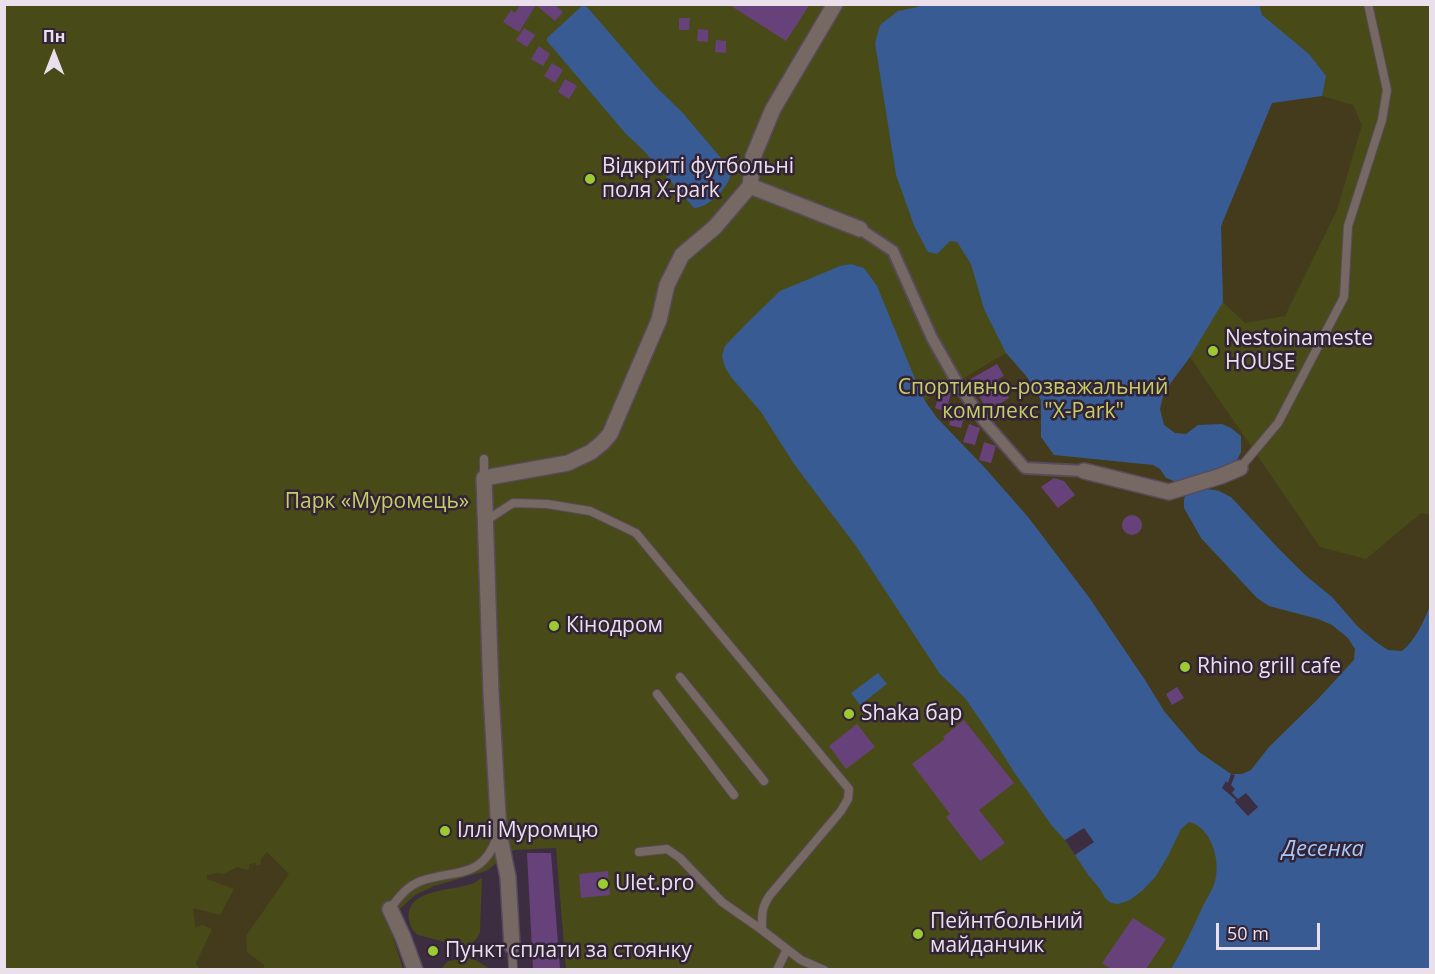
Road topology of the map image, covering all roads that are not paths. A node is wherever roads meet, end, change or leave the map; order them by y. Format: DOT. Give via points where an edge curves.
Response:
graph roads {
  1 [pos="835,4"];
  2 [pos="1368,4"];
  3 [pos="750,186"];
  4 [pos="860,229"];
  5 [pos="484,459"];
  6 [pos="1240,468"];
  7 [pos="1084,471"];
  8 [pos="484,478"];
  9 [pos="485,521"];
  10 [pos="680,677"];
  11 [pos="657,694"];
  12 [pos="764,781"];
  13 [pos="734,795"];
  14 [pos="499,833"];
  15 [pos="639,852"];
  16 [pos="390,909"];
  17 [pos="762,930"];
  18 [pos="512,946"];
  19 [pos="787,949"];
  20 [pos="415,969"];
  21 [pos="513,969"];
  22 [pos="777,969"];
  23 [pos="824,969"];
  1 -- 3 [label="street" via="773,109 753,157"];
  2 -- 6 [label="lane" via="1387,90 1382,120 1348,226 1344,297 1278,423"];
  3 -- 4 [label="street"];
  3 -- 8 [label="street" via="715,227 682,255 667,285 651,338 610,434 602,443 568,463"];
  4 -- 7 [label="street" via="893,251 932,338 958,384 1025,468"];
  5 -- 8 [label="lane"];
  6 -- 7 [label="street" via="1169,492"];
  8 -- 9 [label="street"];
  9 -- 14 [label="street"];
  9 -- 17 [label="lane" via="513,503 547,504 590,511 636,533 849,789 841,811 764,904"];
  10 -- 12 [label="lane"];
  11 -- 13 [label="lane"];
  14 -- 16 [label="lane" via="478,866 420,882 400,895"];
  14 -- 18 [label="street" via="508,877"];
  15 -- 17 [label="lane" via="667,849 722,902"];
  16 -- 20 [label="street"];
  17 -- 19 [label="lane"];
  18 -- 21 [label="lane"];
  19 -- 22 [label="lane"];
  19 -- 23 [label="lane" via="801,960"];
}
